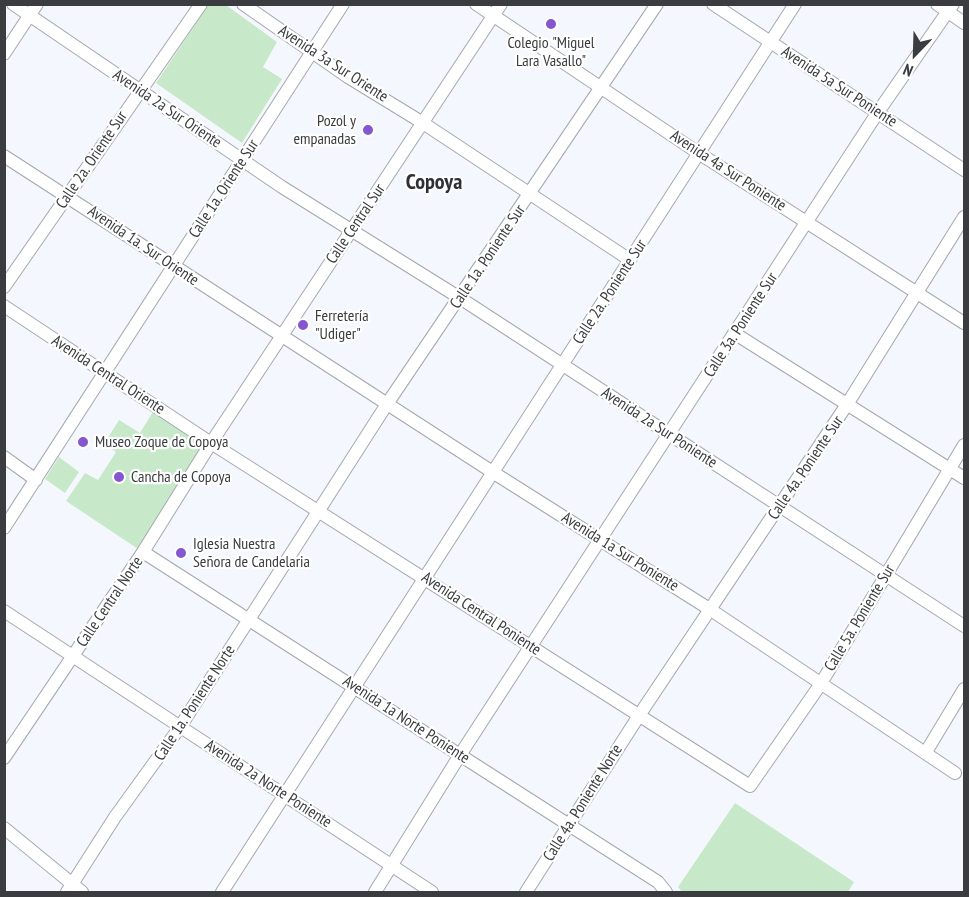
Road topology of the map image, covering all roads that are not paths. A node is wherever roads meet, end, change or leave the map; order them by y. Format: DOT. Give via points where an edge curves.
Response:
graph roads {
  1 [pos="13,4"];
  2 [pos="37,4"];
  3 [pos="201,4"];
  4 [pos="243,4"];
  5 [pos="343,4"];
  6 [pos="476,4"];
  7 [pos="501,4"];
  8 [pos="657,4"];
  9 [pos="713,4"];
  10 [pos="795,4"];
  11 [pos="946,7"];
  12 [pos="30,16"];
  13 [pos="493,16"];
  14 [pos="964,23"];
  15 [pos="771,43"];
  16 [pos="314,53"];
  17 [pos="4,54"];
  18 [pos="602,87"];
  19 [pos="139,91"];
  20 [pos="878,112"];
  21 [pos="423,123"];
  22 [pos="700,154"];
  23 [pos="4,156"];
  24 [pos="243,160"];
  25 [pos="964,170"];
  26 [pos="531,194"];
  27 [pos="68,195"];
  28 [pos="964,217"];
  29 [pos="808,222"];
  30 [pos="353,230"];
  31 [pos="630,260"];
  32 [pos="173,266"];
  33 [pos="4,287"];
  34 [pos="916,291"];
  35 [pos="460,298"];
  36 [pos="4,306"];
  37 [pos="964,322"];
  38 [pos="734,333"];
  39 [pos="281,336"];
  40 [pos="563,365"];
  41 [pos="105,373"];
  42 [pos="387,404"];
  43 [pos="846,406"];
  44 [pos="669,434"];
  45 [pos="211,443"];
  46 [pos="964,445"];
  47 [pos="4,457"];
  48 [pos="949,469"];
  49 [pos="494,473"];
  50 [pos="964,478"];
  51 [pos="36,480"];
  52 [pos="780,506"];
  53 [pos="320,511"];
  54 [pos="4,528"];
  55 [pos="602,540"];
  56 [pos="143,552"];
  57 [pos="886,575"];
  58 [pos="425,578"];
  59 [pos="711,610"];
  60 [pos="4,611"];
  61 [pos="250,619"];
  62 [pos="964,626"];
  63 [pos="531,647"];
  64 [pos="74,656"];
  65 [pos="820,685"];
  66 [pos="354,686"];
  67 [pos="964,689"];
  68 [pos="640,714"];
  69 [pos="180,727"];
  70 [pos="927,752"];
  71 [pos="460,755"];
  72 [pos="4,758"];
  73 [pos="955,772"];
  74 [pos="750,786"];
  75 [pos="285,795"];
  76 [pos="568,824"];
  77 [pos="4,828"];
  78 [pos="391,866"];
  79 [pos="74,890"];
  80 [pos="222,892"];
  81 [pos="375,892"];
  82 [pos="432,892"];
  83 [pos="526,892"];
  84 [pos="666,892"];
  1 -- 12 [label="street, Avenida 2a Sur Oriente"];
  2 -- 12 [label="street"];
  3 -- 19 [label="street, Calle 2a. Oriente Sur"];
  4 -- 16 [label="street, Avenida 3a Sur Oriente"];
  5 -- 16 [label="street, Calle 1a. Oriente Sur"];
  6 -- 13 [label="street, Avenida 4a Sur Poniente"];
  7 -- 13 [label="street, Calle Central Sur"];
  8 -- 18 [label="street, Calle 1a. Poniente Sur"];
  9 -- 15 [label="street, Avenida 5a Sur Poniente"];
  10 -- 15 [label="street, Calle 2a. Poniente Sur"];
  11 -- 14 [label="street"];
  11 -- 20 [label="street, Calle 3a. Poniente Sur"];
  12 -- 17 [label="street"];
  12 -- 19 [label="street, Avenida 2a Sur Oriente"];
  13 -- 18 [label="street, Avenida 4a Sur Poniente"];
  13 -- 21 [label="street, Calle Central Sur"];
  15 -- 20 [label="street, Avenida 5a Sur Poniente"];
  15 -- 22 [label="street, Calle 2a. Poniente Sur"];
  16 -- 21 [label="street, Avenida 3a Sur Oriente"];
  16 -- 24 [label="street, Calle 1a. Oriente Sur"];
  18 -- 22 [label="street, Avenida 4a Sur Poniente"];
  18 -- 26 [label="street, Calle 1a. Poniente Sur"];
  19 -- 24 [label="street, Avenida 2a Sur Oriente"];
  19 -- 27 [label="street, Calle 2a. Oriente Sur"];
  20 -- 25 [label="street, Avenida 5a Sur Poniente"];
  20 -- 29 [label="street, Calle 3a. Poniente Sur"];
  21 -- 26 [label="street, Avenida 3a Sur Oriente"];
  21 -- 30 [label="street, Calle Central Sur"];
  22 -- 29 [label="street, Avenida 4a Sur Poniente"];
  22 -- 31 [label="street, Calle 2a. Poniente Sur"];
  23 -- 27 [label="street, Avenida 1a. Sur Oriente"];
  24 -- 30 [label="street, Avenida 2a Sur Oriente"];
  24 -- 32 [label="street, Calle 1a. Oriente Sur"];
  26 -- 31 [label="street, Avenida 3a Sur Oriente"];
  26 -- 35 [label="street, Calle 1a. Poniente Sur"];
  27 -- 32 [label="street, Avenida 1a. Sur Oriente"];
  27 -- 33 [label="street, Calle 2a. Oriente Sur"];
  28 -- 34 [label="street, Calle 4a. Poniente Sur"];
  29 -- 34 [label="street, Avenida 4a Sur Poniente"];
  29 -- 38 [label="street, Calle 3a. Poniente Sur"];
  30 -- 35 [label="street, Avenida 2a Sur Poniente"];
  30 -- 39 [label="street, Calle Central Sur"];
  31 -- 40 [label="street, Calle 2a. Poniente Sur"];
  32 -- 39 [label="street, Avenida 1a. Sur Oriente"];
  32 -- 41 [label="street, Calle 1a. Oriente Sur"];
  34 -- 37 [label="street, Avenida 4a Sur Poniente"];
  34 -- 43 [label="street, Calle 4a. Poniente Sur"];
  35 -- 40 [label="street, Avenida 2a Sur Poniente"];
  35 -- 42 [label="street, Calle 1a. Poniente Sur"];
  36 -- 41 [label="street, Avenida Central Oriente"];
  38 -- 43 [label="street"];
  38 -- 44 [label="street, Calle 3a. Poniente Sur"];
  39 -- 42 [label="street, Avenida 1a Sur Poniente"];
  39 -- 45 [label="street, Calle Central Sur"];
  40 -- 44 [label="street, Avenida 2a Sur Poniente"];
  40 -- 49 [label="street, Calle 2a. Poniente Sur"];
  41 -- 45 [label="street, Avenida Central Oriente"];
  41 -- 51 [label="street, Calle 1a. Oriente Sur"];
  42 -- 49 [label="street, Avenida 1a Sur Poniente"];
  42 -- 53 [label="street, Calle 1a. Poniente Sur"];
  43 -- 48 [label="street"];
  43 -- 52 [label="street, Calle 4a. Poniente Sur"];
  44 -- 52 [label="street, Avenida 2a Sur Poniente"];
  44 -- 55 [label="street, Calle 3a. Poniente Sur"];
  45 -- 53 [label="street, Avenida Central Poniente"];
  45 -- 56 [label="street, Calle Central Norte"];
  46 -- 48 [label="street, Calle 5a. Poniente Sur"];
  47 -- 51 [label="street"];
  48 -- 50 [label="street"];
  48 -- 57 [label="street, Calle 5a. Poniente Sur"];
  49 -- 55 [label="street, Avenida 1a Sur Poniente"];
  49 -- 58 [label="street, Calle 2a. Poniente Sur"];
  51 -- 54 [label="street, Calle 1a. Oriente Sur"];
  52 -- 57 [label="street, Avenida 2a Sur Poniente"];
  52 -- 59 [label="street, Calle 4a. Poniente Sur"];
  53 -- 58 [label="street, Avenida Central Poniente"];
  53 -- 61 [label="street, Calle 1a. Poniente Norte"];
  55 -- 59 [label="street, Avenida 1a Sur Poniente"];
  55 -- 63 [label="street, Calle 3a. Poniente Sur"];
  56 -- 61 [label="street, Avenida 1a Norte Poniente"];
  56 -- 64 [label="street, Calle Central Norte"];
  57 -- 62 [label="street, Avenida 2a Sur Poniente"];
  57 -- 65 [label="street, Calle 5a. Poniente Sur"];
  58 -- 63 [label="street, Avenida Central Poniente"];
  58 -- 66 [label="street, Calle 2a. Poniente Sur"];
  59 -- 65 [label="street, Avenida 1a Sur Poniente"];
  59 -- 68 [label="street, Calle 4a. Poniente Sur"];
  60 -- 64 [label="street, Avenida 2a Norte Poniente"];
  61 -- 66 [label="street, Avenida 1a Norte Poniente"];
  61 -- 69 [label="street, Calle 1a. Poniente Norte"];
  63 -- 68 [label="street, Avenida Central Poniente"];
  63 -- 71 [label="street, Calle 3a. Poniente Sur"];
  64 -- 69 [label="street, Avenida 2a Norte Poniente"];
  64 -- 72 [label="street, Calle Central Norte"];
  65 -- 70 [label="street, Avenida 1a Sur Poniente"];
  65 -- 74 [label="street, Calle 5a. Poniente Sur"];
  66 -- 71 [label="street, Avenida 1a Norte Poniente"];
  66 -- 75 [label="street, Calle 2a. Poniente Sur"];
  67 -- 70 [label="street"];
  68 -- 74 [label="street, Avenida Central Poniente"];
  68 -- 76 [label="street, Calle 4a. Poniente Norte"];
  69 -- 75 [label="street, Avenida 2a Norte Poniente"];
  69 -- 79 [label="street, Calle 1a. Poniente Norte" via="115,817"];
  70 -- 73 [label="street, Avenida 1a Sur Poniente"];
  71 -- 76 [label="street, Avenida 1a Norte Poniente"];
  71 -- 78 [label="street, Calle 3a. Poniente Sur"];
  75 -- 78 [label="street, Avenida 2a Norte Poniente"];
  75 -- 80 [label="street, Calle 2a. Poniente Sur"];
  76 -- 83 [label="street, Calle 4a. Poniente Norte"];
  76 -- 84 [label="street, Avenida 1a Norte Poniente" via="658,882"];
  77 -- 79 [label="street"];
  78 -- 81 [label="street, Calle 3a. Poniente Sur"];
  78 -- 82 [label="street, Avenida 2a Norte Poniente"];
}
